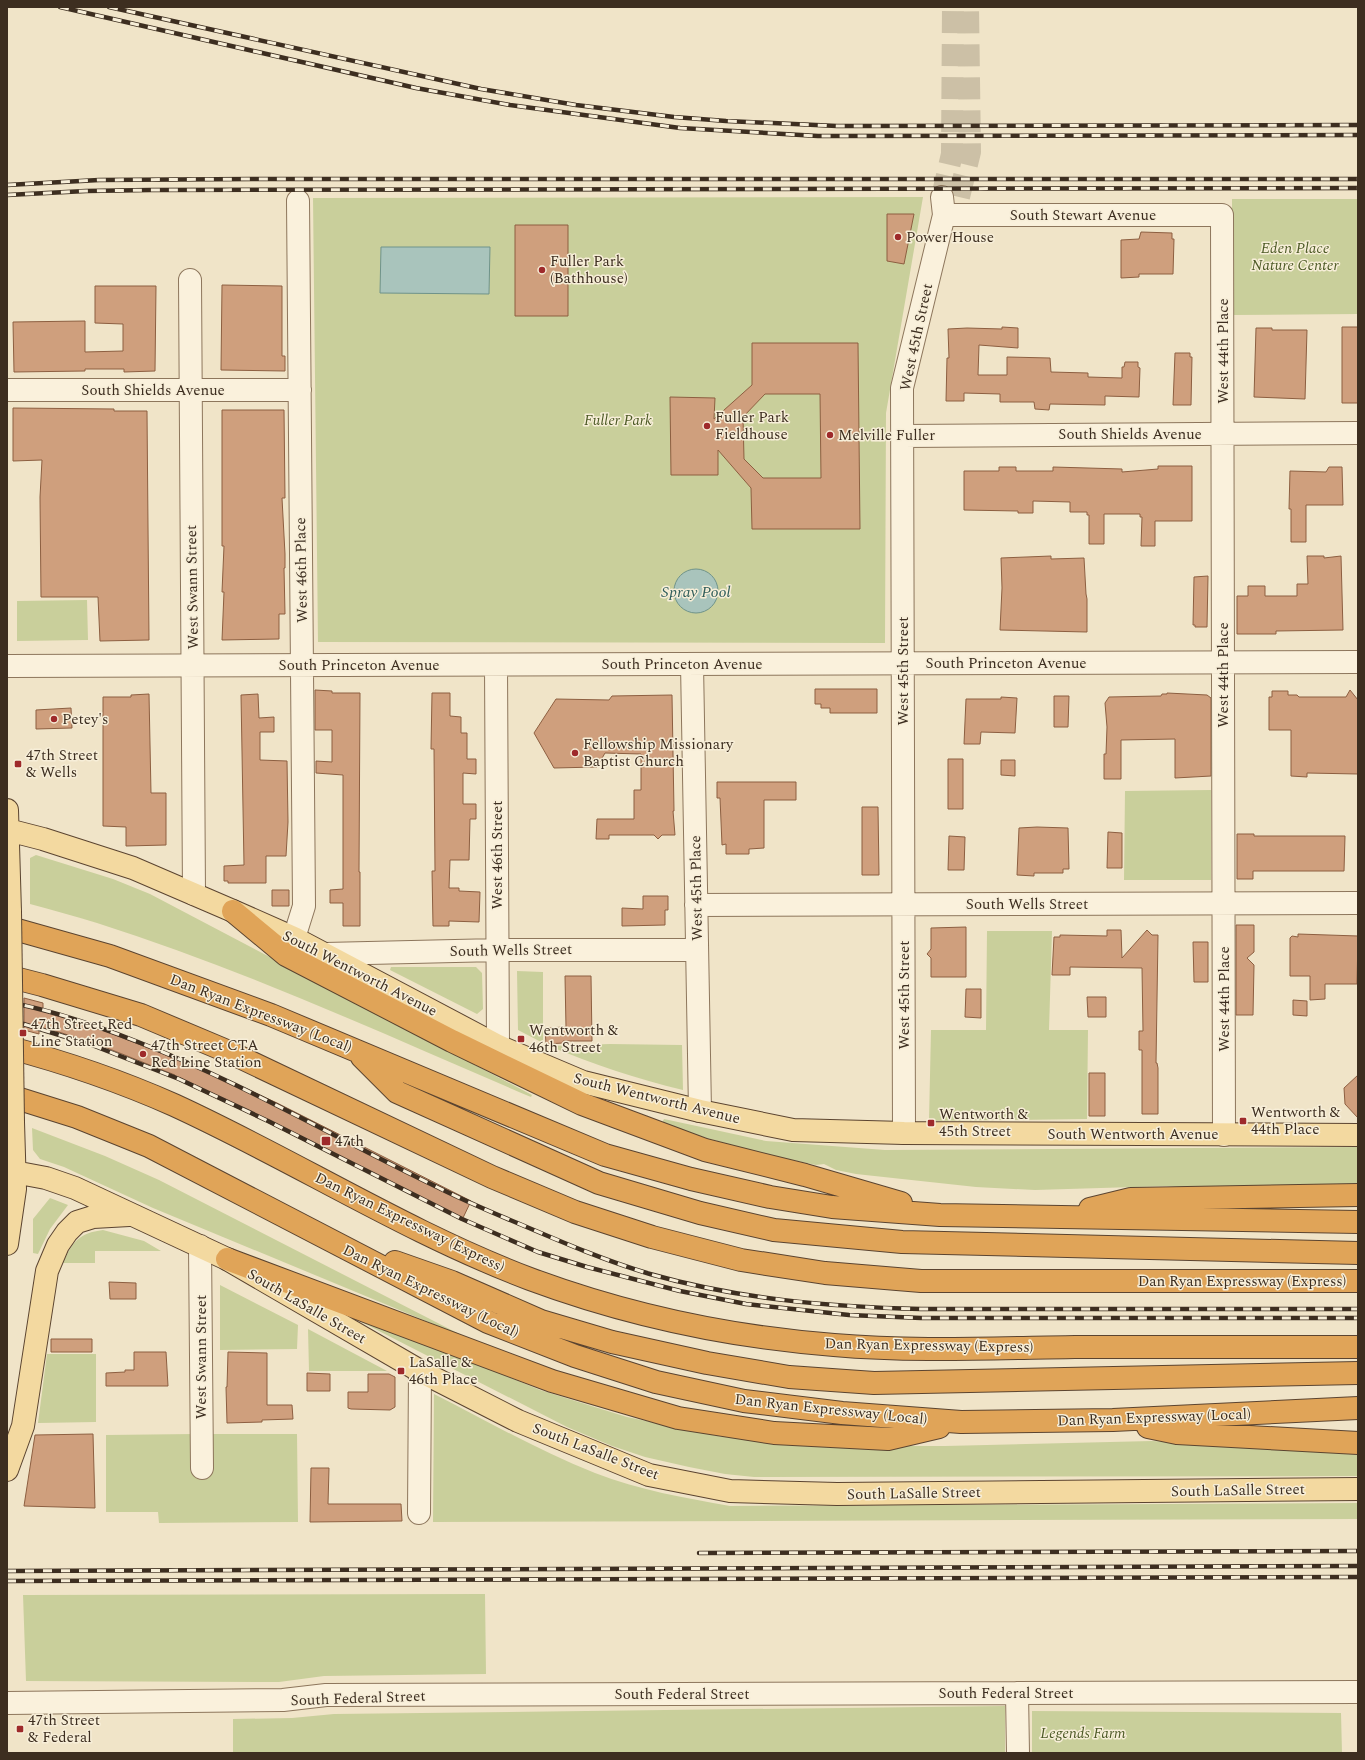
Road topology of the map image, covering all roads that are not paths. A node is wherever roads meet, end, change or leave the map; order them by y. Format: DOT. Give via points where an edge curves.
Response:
graph roads {
  1 [pos="298,201"];
  2 [pos="948,203"];
  3 [pos="1222,215"];
  4 [pos="190,280"];
  5 [pos="7,390"];
  6 [pos="191,390"];
  7 [pos="300,390"];
  8 [pos="1223,434"];
  9 [pos="1358,434"];
  10 [pos="903,436"];
  11 [pos="1358,662"];
  12 [pos="1223,663"];
  13 [pos="692,664"];
  14 [pos="903,664"];
  15 [pos="302,665"];
  16 [pos="496,665"];
  17 [pos="7,666"];
  18 [pos="193,666"];
  19 [pos="7,823"];
  20 [pos="194,894"];
  21 [pos="1224,903"];
  22 [pos="1358,903"];
  23 [pos="904,904"];
  24 [pos="696,905"];
  25 [pos="233,911"];
  26 [pos="7,928"];
  27 [pos="294,938"];
  28 [pos="498,950"];
  29 [pos="697,950"];
  30 [pos="325,954"];
  31 [pos="7,976"];
  32 [pos="498,1046"];
  33 [pos="7,1047"];
  34 [pos="354,1049"];
  35 [pos="7,1096"];
  36 [pos="700,1111"];
  37 [pos="904,1133"];
  38 [pos="1224,1135"];
  39 [pos="1358,1135"];
  40 [pos="10,1171"];
  41 [pos="1358,1195"];
  42 [pos="132,1215"];
  43 [pos="940,1215"];
  44 [pos="1055,1217"];
  45 [pos="1358,1222"];
  46 [pos="319,1235"];
  47 [pos="7,1244"];
  48 [pos="200,1246"];
  49 [pos="1358,1253"];
  50 [pos="226,1259"];
  51 [pos="1358,1281"];
  52 [pos="1358,1346"];
  53 [pos="420,1371"];
  54 [pos="1358,1373"];
  55 [pos="1358,1408"];
  56 [pos="1113,1420"];
  57 [pos="961,1422"];
  58 [pos="1358,1443"];
  59 [pos="202,1468"];
  60 [pos="7,1470"];
  61 [pos="1358,1489"];
  62 [pos="419,1513"];
  63 [pos="1358,1692"];
  64 [pos="1018,1693"];
  65 [pos="7,1703"];
  66 [pos="1018,1753"];
  1 -- 7 [label="street, West 46th Place"];
  2 -- 3 [label="street, South Stewart Avenue"];
  2 -- 10 [label="street, West 45th Street" via="902,388"];
  3 -- 8 [label="street, West 44th Place"];
  4 -- 6 [label="street, West Swann Street"];
  5 -- 6 [label="street, South Shields Avenue"];
  6 -- 7 [label="street, South Shields Avenue"];
  6 -- 18 [label="street, West Swann Street"];
  7 -- 15 [label="street, West 46th Place"];
  8 -- 9 [label="street, South Shields Avenue"];
  8 -- 10 [label="street, South Shields Avenue"];
  8 -- 12 [label="street, West 44th Place"];
  10 -- 14 [label="street, West 45th Street"];
  11 -- 12 [label="street, South Princeton Avenue"];
  12 -- 14 [label="street, South Princeton Avenue"];
  12 -- 21 [label="street, West 44th Place"];
  13 -- 14 [label="street, South Princeton Avenue"];
  13 -- 16 [label="street, South Princeton Avenue"];
  13 -- 24 [label="street, West 45th Place"];
  14 -- 23 [label="street, West 45th Street"];
  15 -- 16 [label="street, South Princeton Avenue"];
  15 -- 18 [label="street, South Princeton Avenue"];
  15 -- 27 [label="street, West 46th Place" via="304,906"];
  16 -- 28 [label="street, West 46th Street"];
  17 -- 18 [label="street, South Princeton Avenue"];
  18 -- 20 [label="street, West Swann Street"];
  19 -- 20 [label="main road, South Wentworth Avenue" via="43,839 133,868"];
  19 -- 40 [label="main road, bridge" via="13,1122"];
  20 -- 25 [label="main road, South Wentworth Avenue"];
  21 -- 22 [label="street, South Wells Street"];
  21 -- 23 [label="street, South Wells Street"];
  21 -- 38 [label="street, West 44th Place"];
  23 -- 24 [label="street, South Wells Street"];
  23 -- 37 [label="street, West 45th Street"];
  24 -- 29 [label="street, West 45th Place"];
  25 -- 27 [label="main road, South Wentworth Avenue"];
  25 -- 43 [label="highway" via="286,955 452,1041 582,1104 705,1150 805,1175"];
  26 -- 34 [label="highway, Dan Ryan Expressway (Local)" via="118,959 271,1015"];
  27 -- 30 [label="main road, South Wentworth Avenue"];
  28 -- 29 [label="street, South Wells Street"];
  28 -- 30 [label="street, South Wells Street"];
  28 -- 32 [label="street, West 46th Street"];
  29 -- 36 [label="street, West 45th Place"];
  30 -- 32 [label="main road, South Wentworth Avenue"];
  31 -- 51 [label="highway, Dan Ryan Expressway (Express)" via="141,1015 229,1052 492,1177 575,1212 652,1237 742,1260 825,1273 921,1281"];
  32 -- 36 [label="main road, South Wentworth Avenue" via="583,1082"];
  33 -- 52 [label="highway, Dan Ryan Expressway (Express)" via="102,1076 173,1105 404,1223 530,1279 600,1303 677,1322 768,1338 835,1345 924,1349"];
  34 -- 43 [label="highway, Dan Ryan Expressway (Local)" via="605,1155 770,1197 832,1207"];
  34 -- 49 [label="highway" via="397,1092 599,1183 700,1213 774,1230 902,1242"];
  35 -- 46 [label="highway, Dan Ryan Expressway (Local)" via="77,1117 149,1146"];
  36 -- 37 [label="main road, South Wentworth Avenue" via="793,1130"];
  37 -- 38 [label="main road, South Wentworth Avenue"];
  38 -- 39 [label="main road, South Wentworth Avenue"];
  40 -- 42 [label="main road, South LaSalle Street" via="46,1178 75,1188"];
  40 -- 47 [label="main road" via="15,1188"];
  41 -- 44 [label="highway" via="1131,1199"];
  42 -- 48 [label="main road, South LaSalle Street"];
  42 -- 60 [label="main road" via="93,1217 77,1222 58,1244 47,1271 23,1426"];
  43 -- 44 [label="highway, Dan Ryan Expressway (Local)"];
  44 -- 45 [label="highway, Dan Ryan Expressway (Local)"];
  46 -- 54 [label="highway" via="452,1282 541,1321 612,1342 707,1363 789,1377 874,1383"];
  46 -- 57 [label="highway, Dan Ryan Expressway (Local)" via="488,1322 575,1356 656,1382 744,1401 842,1413"];
  48 -- 50 [label="main road, South LaSalle Street"];
  48 -- 59 [label="street, West Swann Street"];
  50 -- 53 [label="main road, South LaSalle Street"];
  50 -- 57 [label="highway" via="552,1381 678,1418 774,1434 888,1439"];
  53 -- 61 [label="main road, South LaSalle Street" via="518,1421 649,1475 730,1491 837,1494"];
  53 -- 62 [label="street"];
  55 -- 56 [label="highway, Dan Ryan Expressway (Local)"];
  56 -- 57 [label="highway, Dan Ryan Expressway (Local)"];
  56 -- 58 [label="highway" via="1177,1432"];
  63 -- 64 [label="street, South Federal Street"];
  64 -- 65 [label="street, South Federal Street" via="334,1695 283,1700"];
  64 -- 66 [label="street"];
}
